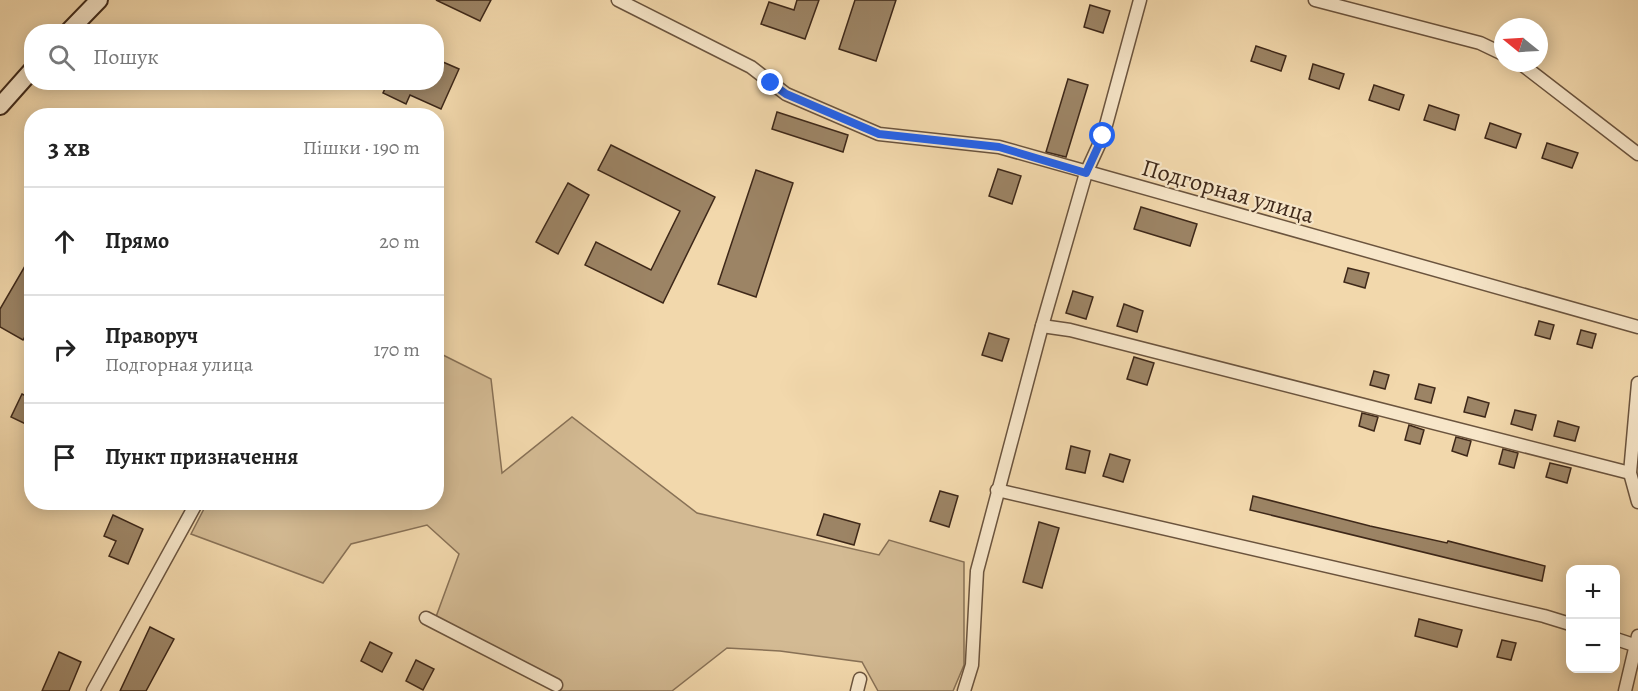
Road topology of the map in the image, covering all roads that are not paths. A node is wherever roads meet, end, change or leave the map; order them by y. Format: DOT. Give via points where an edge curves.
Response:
graph roads {
  1 [pos="99,0"];
  2 [pos="618,0"];
  3 [pos="1140,0"];
  4 [pos="1315,0"];
  5 [pos="76,24"];
  6 [pos="1494,50"];
  7 [pos="1532,72"];
  8 [pos="24,79"];
  9 [pos="0,106"];
  10 [pos="1638,154"];
  11 [pos="1086,173"];
  12 [pos="1042,326"];
  13 [pos="1638,327"];
  14 [pos="1638,383"];
  15 [pos="1630,473"];
  16 [pos="998,490"];
  17 [pos="1638,502"];
  18 [pos="193,510"];
  19 [pos="426,618"];
  20 [pos="1566,623"];
  21 [pos="1620,639"];
  22 [pos="1638,641"];
  23 [pos="556,685"];
  24 [pos="93,691"];
  25 [pos="964,691"];
  26 [pos="1625,691"];
  1 -- 5 [label="main road"];
  2 -- 11 [label="street, Подгорная улица" via="751,67 786,94 879,134 999,147"];
  3 -- 11 [label="street" via="1103,136"];
  4 -- 6 [label="street"];
  7 -- 10 [label="street"];
  8 -- 9 [label="main road"];
  11 -- 12 [label="street"];
  11 -- 13 [label="street, Подгорная улица"];
  12 -- 15 [label="street"];
  12 -- 16 [label="street"];
  14 -- 15 [label="street"];
  15 -- 17 [label="street"];
  16 -- 20 [label="street"];
  16 -- 25 [label="street" via="977,571 972,665"];
  18 -- 24 [label="street"];
  19 -- 23 [label="street"];
  21 -- 22 [label="street"];
  22 -- 26 [label="street"];
}
